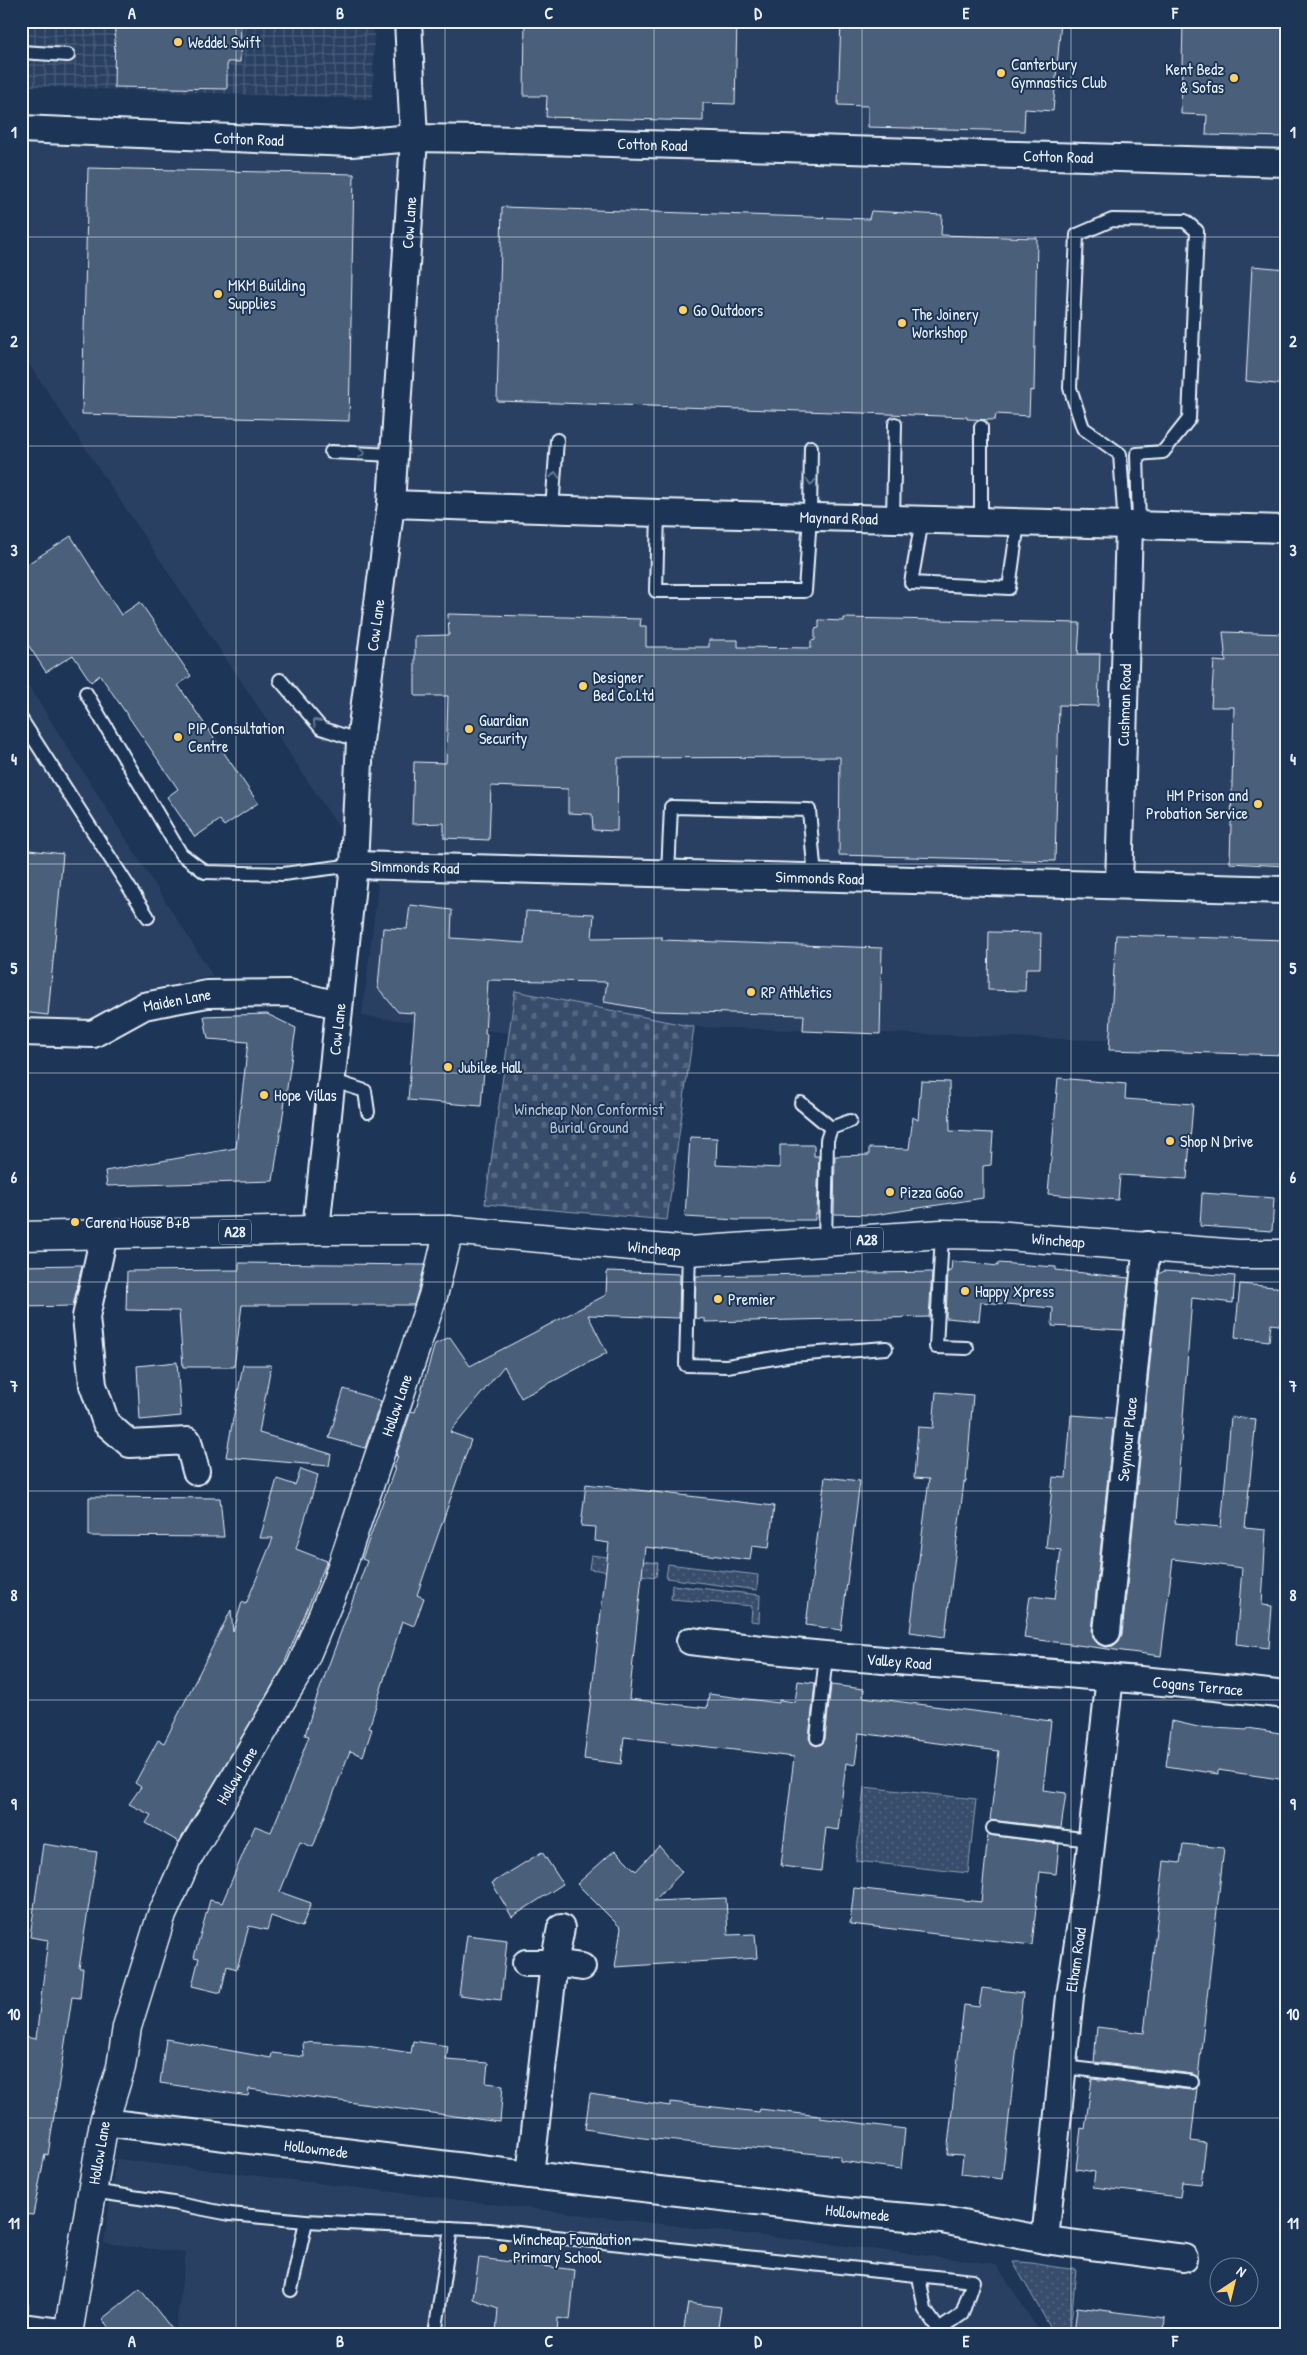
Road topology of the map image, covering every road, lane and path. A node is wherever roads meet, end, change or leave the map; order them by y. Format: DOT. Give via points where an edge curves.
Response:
graph roads {
  1 [pos="408,21"];
  2 [pos="21,52"];
  3 [pos="68,54"];
  4 [pos="21,130"];
  5 [pos="414,138"];
  6 [pos="1286,163"];
  7 [pos="895,424"];
  8 [pos="981,427"];
  9 [pos="557,440"];
  10 [pos="812,447"];
  11 [pos="331,452"];
  12 [pos="393,455"];
  13 [pos="391,504"];
  14 [pos="552,510"];
  15 [pos="658,513"];
  16 [pos="810,516"];
  17 [pos="893,519"];
  18 [pos="922,520"];
  19 [pos="981,522"];
  20 [pos="1018,523"];
  21 [pos="1131,525"];
  22 [pos="1286,529"];
  23 [pos="280,680"];
  24 [pos="86,693"];
  25 [pos="21,719"];
  26 [pos="360,741"];
  27 [pos="354,865"];
  28 [pos="668,874"];
  29 [pos="815,877"];
  30 [pos="1120,885"];
  31 [pos="1286,890"];
  32 [pos="148,916"];
  33 [pos="338,1005"];
  34 [pos="21,1032"];
  35 [pos="331,1080"];
  36 [pos="801,1103"];
  37 [pos="368,1112"];
  38 [pos="850,1121"];
  39 [pos="831,1128"];
  40 [pos="316,1230"];
  41 [pos="448,1230"];
  42 [pos="942,1234"];
  43 [pos="104,1235"];
  44 [pos="21,1236"];
  45 [pos="825,1242"];
  46 [pos="1147,1246"];
  47 [pos="689,1250"];
  48 [pos="1286,1254"];
  49 [pos="886,1348"];
  50 [pos="967,1348"];
  51 [pos="196,1471"];
  52 [pos="1106,1632"];
  53 [pos="690,1641"];
  54 [pos="826,1656"];
  55 [pos="1110,1677"];
  56 [pos="1286,1695"];
  57 [pos="817,1738"];
  58 [pos="993,1828"];
  59 [pos="1090,1840"];
  60 [pos="561,1928"];
  61 [pos="526,1963"];
  62 [pos="554,1963"];
  63 [pos="582,1967"];
  64 [pos="1063,2067"];
  65 [pos="1192,2082"];
  66 [pos="104,2122"];
  67 [pos="530,2175"];
  68 [pos="92,2191"];
  69 [pos="306,2221"];
  70 [pos="451,2228"];
  71 [pos="1045,2240"];
  72 [pos="1184,2258"];
  73 [pos="919,2276"];
  74 [pos="292,2290"];
  75 [pos="21,2320"];
  76 [pos="69,2330"];
  77 [pos="435,2334"];
  1 -- 5 [label="street, Cow Lane"];
  2 -- 3 [label="lane"];
  4 -- 5 [label="street, Cotton Road" via="351,143"];
  5 -- 6 [label="street, Cotton Road"];
  5 -- 12 [label="street, Cow Lane"];
  7 -- 17 [label="lane"];
  8 -- 19 [label="lane"];
  14 -- 9 [label="lane, one-way"];
  10 -- 16 [label="lane, one-way"];
  11 -- 12 [label="lane, one-way"];
  12 -- 13 [label="street, Cow Lane"];
  13 -- 14 [label="street, Maynard Road"];
  13 -- 26 [label="street, Cow Lane"];
  14 -- 15 [label="street, Maynard Road"];
  15 -- 16 [label="street, Maynard Road"];
  15 -- 16 [label="lane" via="656,591 805,591"];
  16 -- 17 [label="street, Maynard Road"];
  17 -- 18 [label="street, Maynard Road"];
  18 -- 19 [label="street, Maynard Road"];
  18 -- 20 [label="lane" via="911,583 1009,588"];
  19 -- 20 [label="street, Maynard Road"];
  20 -- 21 [label="street, Maynard Road"];
  21 -- 21 [label="lane" via="1138,499 1137,454 1163,452 1189,419 1197,232 1185,222 1112,220 1077,235 1070,388 1083,428 1120,454"];
  21 -- 22 [label="street, Maynard Road"];
  21 -- 30 [label="street, Cushman Road"];
  26 -- 23 [label="lane, one-way" via="321,728"];
  24 -- 27 [label="lane" via="181,854 205,872 283,874"];
  25 -- 32 [label="lane"];
  26 -- 27 [label="street, Cow Lane"];
  27 -- 28 [label="street, Simmonds Road"];
  27 -- 33 [label="street, Cow Lane"];
  28 -- 29 [label="street, Simmonds Road"];
  28 -- 29 [label="lane" via="671,807 809,810"];
  29 -- 30 [label="street, Simmonds Road"];
  30 -- 31 [label="street, Simmonds Road"];
  33 -- 34 [label="street, Maiden Lane" via="289,993 206,994 144,1006 93,1034"];
  33 -- 35 [label="street, Cow Lane"];
  35 -- 37 [label="lane" via="364,1091"];
  35 -- 40 [label="street, Cow Lane"];
  36 -- 39 [label="lane"];
  38 -- 39 [label="lane"];
  39 -- 45 [label="lane" via="827,1140"];
  40 -- 41 [label="main road, Wincheap / A28"];
  40 -- 43 [label="main road, Wincheap / A28"];
  41 -- 47 [label="main road, Wincheap / A28"];
  41 -- 66 [label="main road, Hollow Lane" via="433,1296 336,1584 301,1666 189,1855 161,1917 126,2027 121,2067"];
  42 -- 45 [label="main road, Wincheap / A28"];
  42 -- 46 [label="main road, Wincheap / A28"];
  42 -- 50 [label="lane" via="936,1347"];
  43 -- 44 [label="main road, Wincheap / A28"];
  43 -- 51 [label="street" via="86,1317 93,1385 106,1423 130,1444 188,1441"];
  45 -- 47 [label="main road, Wincheap / A28"];
  46 -- 48 [label="main road, Wincheap / A28" via="1238,1254"];
  46 -- 52 [label="street, Seymour Place"];
  47 -- 49 [label="lane" via="686,1365 727,1366 792,1355"];
  53 -- 54 [label="street, Valley Road"];
  54 -- 55 [label="street, Valley Road"];
  54 -- 57 [label="lane"];
  55 -- 56 [label="street, Cogans Terrace"];
  55 -- 59 [label="street, Elham Road"];
  58 -- 59 [label="lane"];
  59 -- 64 [label="street, Elham Road"];
  60 -- 62 [label="street"];
  61 -- 62 [label="street"];
  62 -- 63 [label="street"];
  62 -- 67 [label="street"];
  64 -- 65 [label="lane"];
  64 -- 71 [label="street, Elham Road"];
  66 -- 67 [label="street, Hollowmede"];
  66 -- 68 [label="main road, Hollow Lane"];
  67 -- 71 [label="street, Hollowmede" via="942,2220"];
  68 -- 69 [label="lane" via="230,2214"];
  68 -- 76 [label="main road, Hollow Lane"];
  69 -- 70 [label="lane"];
  69 -- 74 [label="lane"];
  70 -- 73 [label="lane"];
  70 -- 77 [label="lane"];
  71 -- 72 [label="street, Hollowmede"];
  73 -- 73 [label="lane" via="973,2281 962,2314 939,2330 925,2310"];
  75 -- 76 [label="lane"];
}
